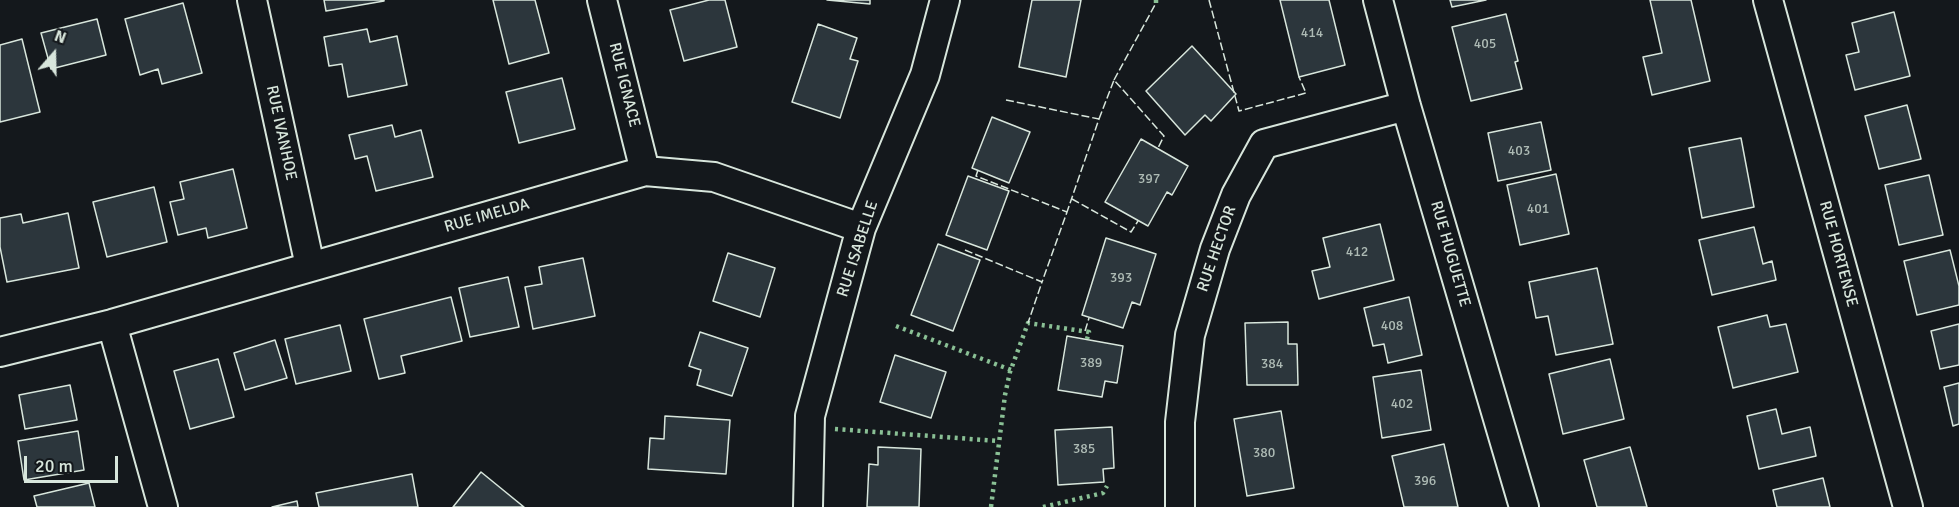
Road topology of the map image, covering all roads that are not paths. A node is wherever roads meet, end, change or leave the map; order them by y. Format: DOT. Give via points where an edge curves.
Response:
graph roads {
  1 [pos="252,0"];
  2 [pos="602,0"];
  3 [pos="945,0"];
  4 [pos="1378,0"];
  5 [pos="1768,0"];
  6 [pos="1406,106"];
  7 [pos="645,171"];
  8 [pos="861,228"];
  9 [pos="310,266"];
  10 [pos="112,324"];
  11 [pos="0,352"];
  12 [pos="163,507"];
  13 [pos="808,507"];
  14 [pos="1180,507"];
  15 [pos="1524,507"];
  16 [pos="1908,507"];
  1 -- 9 [label="street, RUE IVANHOE"];
  2 -- 7 [label="street, RUE IGNACE"];
  3 -- 8 [label="street, RUE ISABELLE" via="925,75"];
  4 -- 6 [label="street, RUE HUGUETTE"];
  5 -- 16 [label="street, RUE HORTENSE"];
  6 -- 14 [label="street, RUE HECTOR" via="1264,144 1236,195 1215,249 1190,335 1180,422"];
  6 -- 15 [label="street, RUE HUGUETTE"];
  7 -- 8 [label="street, RUE IMELDA" via="714,177"];
  7 -- 9 [label="street, RUE IMELDA"];
  8 -- 13 [label="street, RUE ISABELLE" via="810,416"];
  9 -- 10 [label="street, RUE IMELDA"];
  10 -- 11 [label="street, RUE IMELDA"];
  10 -- 12 [label="street"];
}
